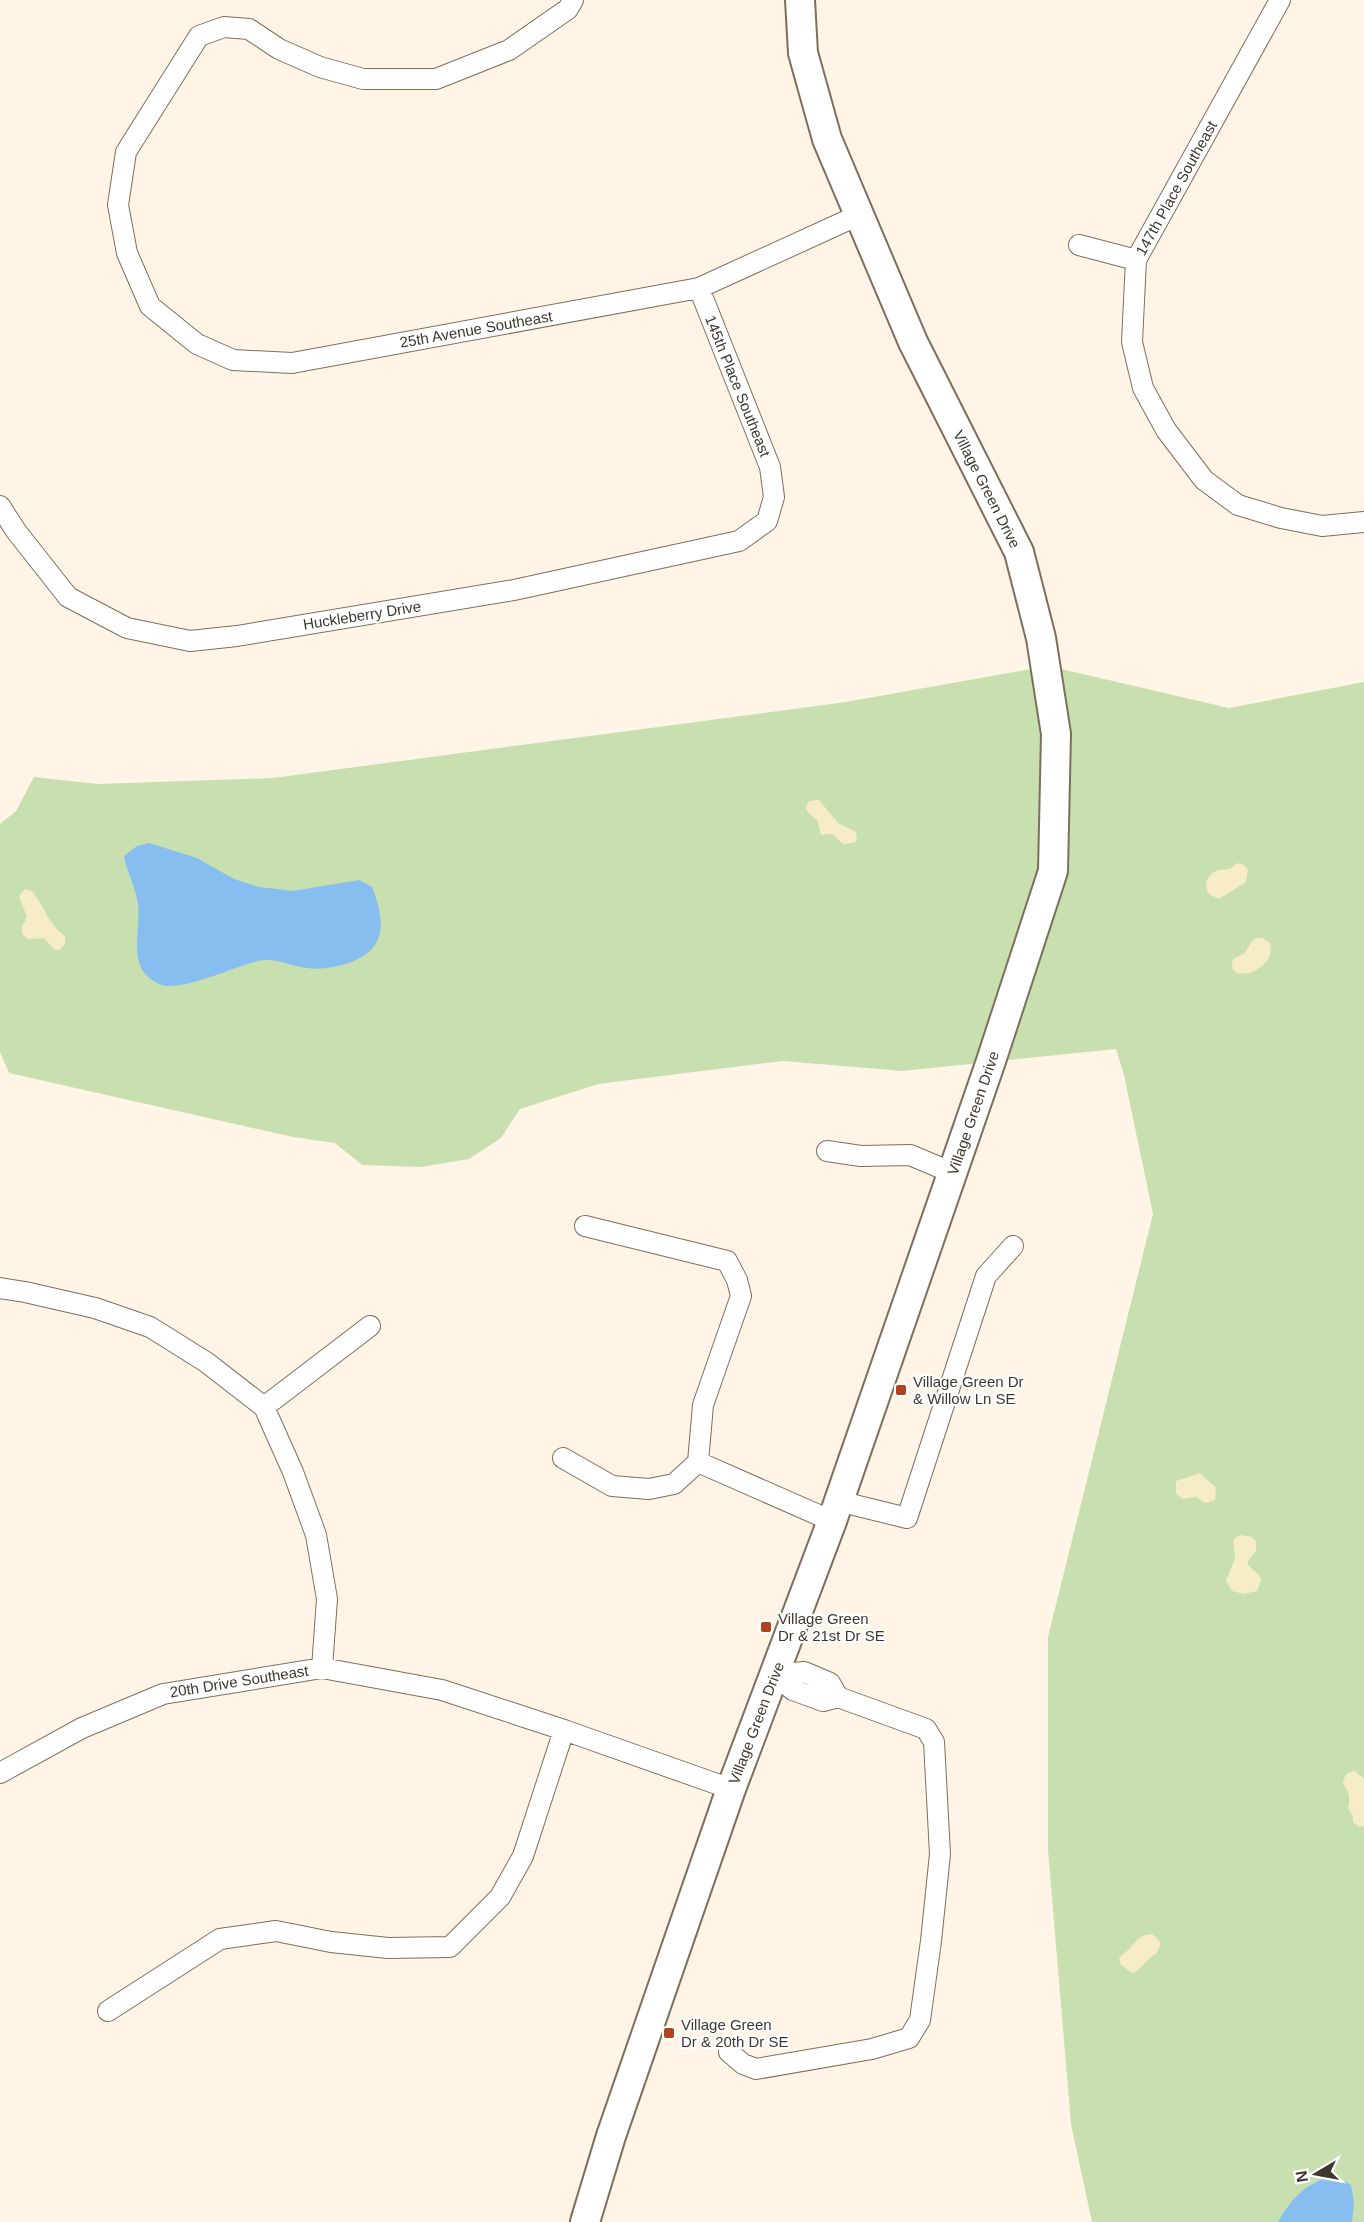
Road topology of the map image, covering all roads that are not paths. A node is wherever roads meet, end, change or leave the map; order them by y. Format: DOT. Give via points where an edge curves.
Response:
graph roads {
  1 [pos="573,0"];
  2 [pos="800,0"];
  3 [pos="1280,0"];
  4 [pos="860,215"];
  5 [pos="1079,245"];
  6 [pos="1136,260"];
  7 [pos="699,288"];
  8 [pos="0,506"];
  9 [pos="767,521"];
  10 [pos="1364,522"];
  11 [pos="827,1151"];
  12 [pos="953,1173"];
  13 [pos="585,1226"];
  14 [pos="1013,1246"];
  15 [pos="0,1288"];
  16 [pos="370,1326"];
  17 [pos="264,1407"];
  18 [pos="563,1458"];
  19 [pos="698,1462"];
  20 [pos="835,1511"];
  21 [pos="322,1668"];
  22 [pos="774,1675"];
  23 [pos="564,1730"];
  24 [pos="0,1773"];
  25 [pos="730,1789"];
  26 [pos="108,2011"];
  27 [pos="729,2052"];
  28 [pos="585,2222"];
  1 -- 7 [label="street, 25th Avenue Southeast" via="568,9 509,50 436,79 363,79 279,50 249,29 224,27 198,36 126,152 118,205 127,253 150,306 197,344 233,360 292,363"];
  2 -- 4 [label="street, Village Green Drive" via="806,64 827,139"];
  3 -- 6 [label="street, 147th Place Southeast"];
  4 -- 7 [label="street, 25th Avenue Southeast"];
  4 -- 12 [label="street, Village Green Drive" via="913,342 1019,552 1041,638 1056,735 1053,872"];
  5 -- 6 [label="street"];
  6 -- 10 [label="street, 147th Place Southeast" via="1132,342 1143,388 1166,430 1204,480 1238,505 1281,518 1322,526"];
  7 -- 9 [label="street, 145th Place Southeast" via="770,467 774,497"];
  8 -- 9 [label="street, Huckleberry Drive" via="68,597 126,628 190,641 514,590 739,541"];
  11 -- 12 [label="street" via="861,1156 910,1155"];
  12 -- 20 [label="street, Village Green Drive"];
  13 -- 19 [label="street" via="727,1261 737,1280 741,1296 703,1405"];
  14 -- 20 [label="street" via="986,1275 908,1518"];
  15 -- 17 [label="street" via="95,1308 150,1327 206,1362"];
  16 -- 17 [label="street"];
  17 -- 21 [label="street" via="316,1535 327,1599"];
  18 -- 19 [label="street" via="612,1486 649,1489 674,1484"];
  19 -- 20 [label="street"];
  20 -- 22 [label="street, Village Green Drive"];
  21 -- 23 [label="street, 20th Drive Southeast" via="442,1690"];
  21 -- 24 [label="street, 20th Drive Southeast" via="163,1694 82,1728"];
  22 -- 25 [label="street, Village Green Drive"];
  22 -- 27 [label="street" via="804,1672 830,1683 838,1697 926,1729 934,1742 940,1854 920,2020 909,2038 872,2049 756,2069"];
  23 -- 25 [label="street, 20th Drive Southeast"];
  23 -- 26 [label="street" via="523,1856 500,1898 450,1947 376,1947 276,1930 220,1940"];
  25 -- 28 [label="street, Village Green Drive"];
}
